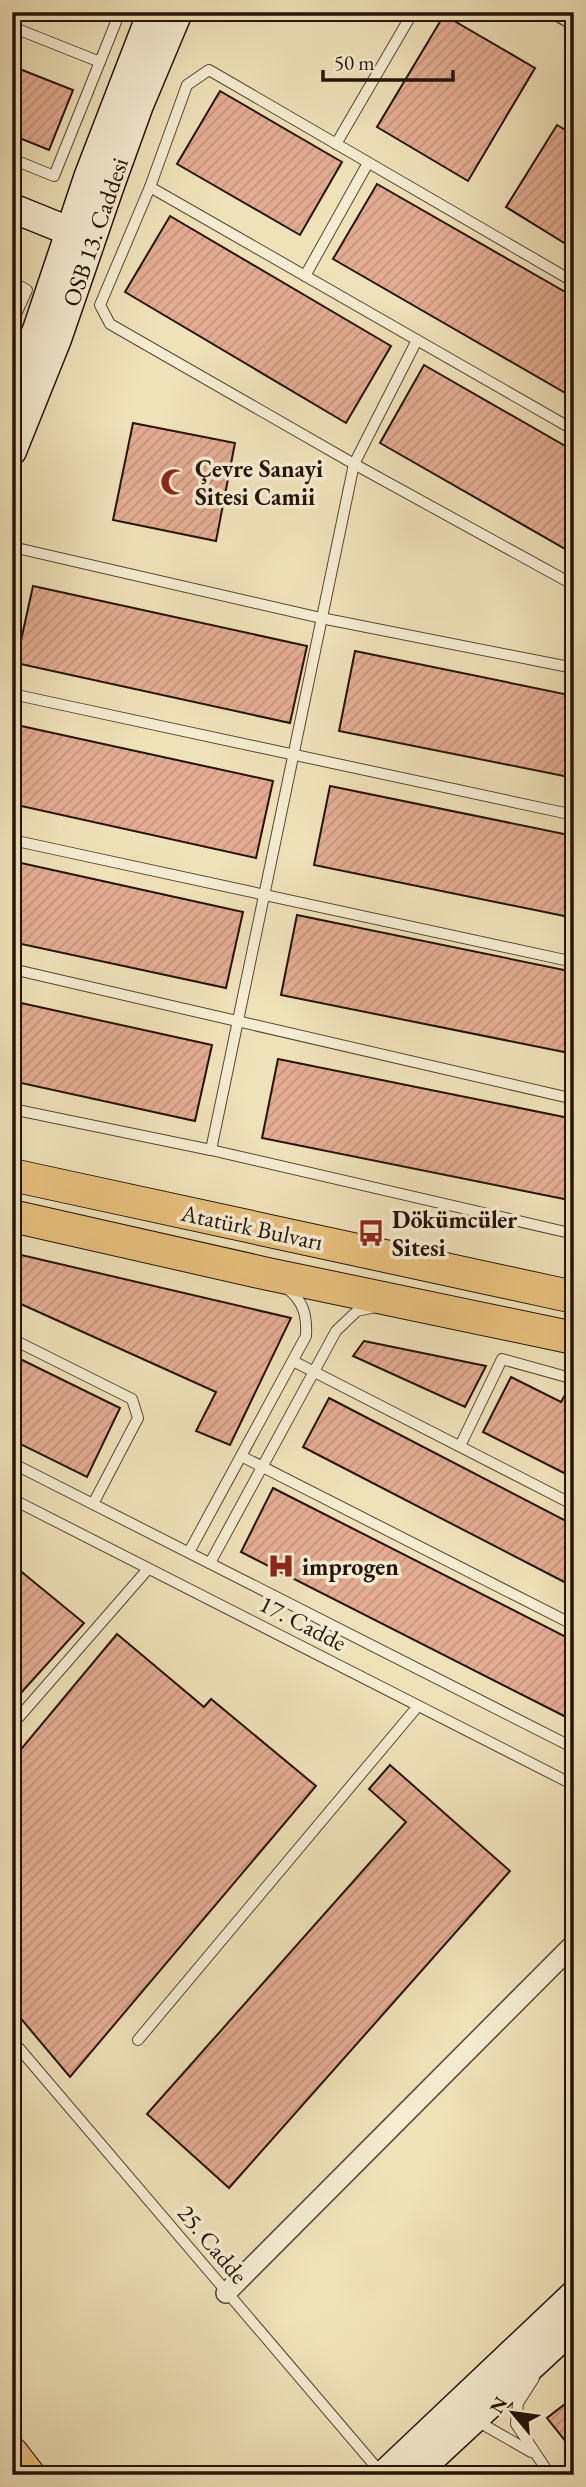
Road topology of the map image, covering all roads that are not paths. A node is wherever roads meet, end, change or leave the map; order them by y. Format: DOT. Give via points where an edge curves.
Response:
graph roads {
  1 [pos="120,12"];
  2 [pos="152,12"];
  3 [pos="177,12"];
  4 [pos="413,12"];
  5 [pos="560,12"];
  6 [pos="574,20"];
  7 [pos="12,27"];
  8 [pos="100,62"];
  9 [pos="336,144"];
  10 [pos="12,159"];
  11 [pos="369,163"];
  12 [pos="150,187"];
  13 [pos="12,208"];
  14 [pos="69,231"];
  15 [pos="305,276"];
  16 [pos="12,282"];
  17 [pos="574,282"];
  18 [pos="12,323"];
  19 [pos="417,340"];
  20 [pos="12,390"];
  21 [pos="574,430"];
  22 [pos="12,451"];
  23 [pos="354,464"];
  24 [pos="12,551"];
  25 [pos="574,585"];
  26 [pos="321,618"];
  27 [pos="574,668"];
  28 [pos="12,694"];
  29 [pos="293,754"];
  30 [pos="574,815"];
  31 [pos="12,840"];
  32 [pos="263,893"];
  33 [pos="574,962"];
  34 [pos="12,969"];
  35 [pos="236,1021"];
  36 [pos="574,1099"];
  37 [pos="12,1108"];
  38 [pos="211,1150"];
  39 [pos="12,1175"];
  40 [pos="12,1216"];
  41 [pos="574,1234"];
  42 [pos="268,1274"];
  43 [pos="574,1297"];
  44 [pos="398,1302"];
  45 [pos="574,1338"];
  46 [pos="12,1339"];
  47 [pos="293,1361"];
  48 [pos="313,1372"];
  49 [pos="574,1379"];
  50 [pos="460,1446"];
  51 [pos="241,1456"];
  52 [pos="12,1463"];
  53 [pos="262,1467"];
  54 [pos="12,1499"];
  55 [pos="93,1504"];
  56 [pos="574,1505"];
  57 [pos="189,1552"];
  58 [pos="210,1563"];
  59 [pos="148,1569"];
  60 [pos="574,1625"];
  61 [pos="418,1706"];
  62 [pos="12,1725"];
  63 [pos="574,1748"];
  64 [pos="574,1785"];
  65 [pos="574,1944"];
  66 [pos="12,2040"];
  67 [pos="138,2040"];
  68 [pos="226,2292"];
  69 [pos="574,2295"];
  70 [pos="566,2334"];
  71 [pos="462,2414"];
  72 [pos="534,2454"];
  73 [pos="383,2475"];
  74 [pos="413,2475"];
  75 [pos="550,2475"];
  1 -- 8 [label="lane"];
  2 -- 14 [label="street, OSB 13. Caddesi"];
  3 -- 22 [label="street, OSB 13. Caddesi"];
  4 -- 9 [label="lane"];
  5 -- 6 [label="street"];
  7 -- 8 [label="lane"];
  8 -- 10 [label="lane" via="54,176"];
  9 -- 11 [label="lane"];
  9 -- 12 [label="lane" via="209,70 187,85"];
  11 -- 15 [label="lane"];
  11 -- 17 [label="lane"];
  12 -- 15 [label="lane"];
  12 -- 23 [label="lane" via="100,305 110,324"];
  13 -- 14 [label="street"];
  14 -- 20 [label="street, OSB 13. Caddesi"];
  15 -- 19 [label="lane"];
  16 -- 18 [label="lane" via="27,290"];
  19 -- 21 [label="lane"];
  19 -- 23 [label="lane"];
  23 -- 25 [label="lane"];
  23 -- 26 [label="lane"];
  24 -- 26 [label="lane"];
  26 -- 27 [label="lane"];
  26 -- 29 [label="lane"];
  28 -- 29 [label="lane"];
  29 -- 30 [label="lane"];
  29 -- 32 [label="lane"];
  31 -- 32 [label="lane"];
  32 -- 33 [label="lane"];
  32 -- 35 [label="lane"];
  34 -- 35 [label="lane"];
  35 -- 36 [label="lane"];
  35 -- 38 [label="lane"];
  37 -- 38 [label="lane"];
  38 -- 41 [label="lane"];
  39 -- 43 [label="main road, Atatürk Bulvarı"];
  40 -- 42 [label="main road, Atatürk Bulvarı"];
  42 -- 44 [label="main road, Atatürk Bulvarı"];
  42 -- 47 [label="lane" via="296,1296 307,1315 306,1336"];
  44 -- 45 [label="main road, Atatürk Bulvarı"];
  44 -- 48 [label="lane" via="357,1311 336,1331"];
  46 -- 55 [label="lane" via="132,1399 138,1418"];
  47 -- 48 [label="lane"];
  47 -- 51 [label="lane"];
  48 -- 50 [label="lane"];
  48 -- 53 [label="lane"];
  49 -- 50 [label="lane" via="502,1359"];
  50 -- 56 [label="lane"];
  51 -- 53 [label="lane"];
  51 -- 57 [label="lane"];
  52 -- 55 [label="lane"];
  53 -- 58 [label="lane"];
  53 -- 60 [label="lane"];
  54 -- 59 [label="lane, 17. Cadde"];
  55 -- 57 [label="lane"];
  57 -- 58 [label="lane"];
  58 -- 63 [label="lane"];
  59 -- 61 [label="lane, 17. Cadde"];
  59 -- 62 [label="lane"];
  61 -- 64 [label="lane, 17. Cadde"];
  61 -- 67 [label="lane"];
  65 -- 68 [label="street"];
  66 -- 68 [label="lane, 25. Cadde"];
  68 -- 73 [label="lane, 25. Cadde"];
  69 -- 71 [label="street"];
  70 -- 71 [label="street"];
  70 -- 72 [label="lane" via="518,2403 516,2424"];
  71 -- 72 [label="lane"];
  71 -- 73 [label="street"];
  71 -- 74 [label="street"];
  72 -- 75 [label="lane"];
}
